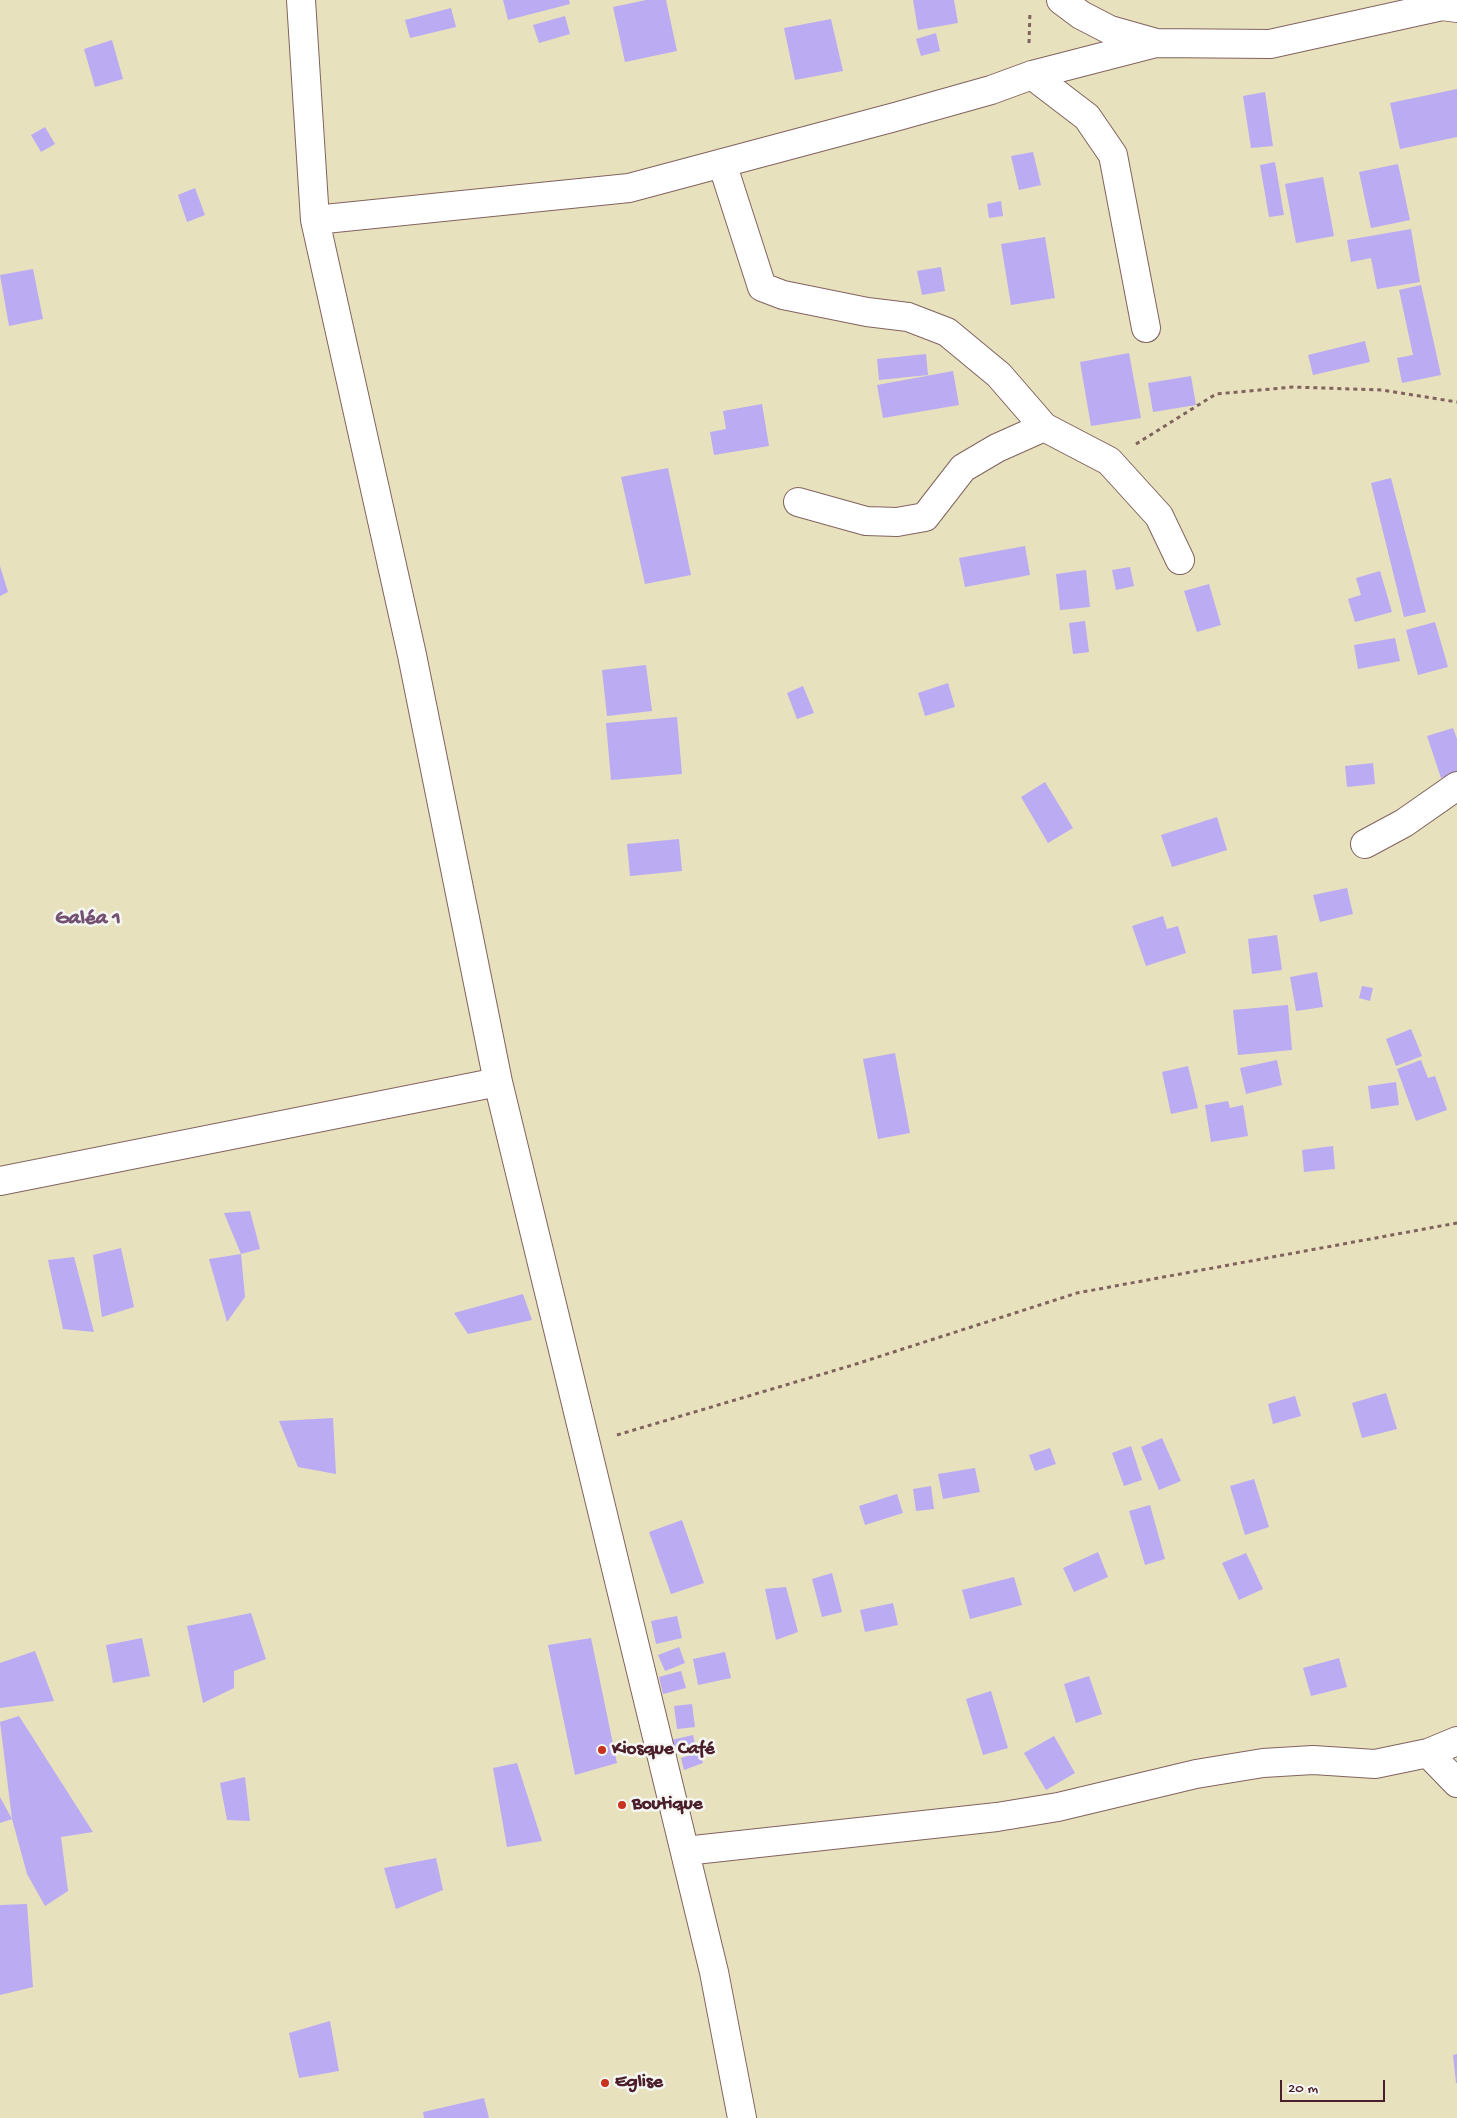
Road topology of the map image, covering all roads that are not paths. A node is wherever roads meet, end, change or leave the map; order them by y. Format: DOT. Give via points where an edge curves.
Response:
graph roads {
  1 [pos="301,0"];
  2 [pos="1061,0"];
  3 [pos="1457,8"];
  4 [pos="1156,43"];
  5 [pos="1032,75"];
  6 [pos="722,163"];
  7 [pos="315,220"];
  8 [pos="1146,328"];
  9 [pos="1044,427"];
  10 [pos="798,502"];
  11 [pos="1180,560"];
  12 [pos="1457,786"];
  13 [pos="1365,844"];
  14 [pos="498,1082"];
  15 [pos="0,1181"];
  16 [pos="1457,1741"];
  17 [pos="1428,1753"];
  18 [pos="1457,1783"];
  19 [pos="685,1851"];
  20 [pos="742,2118"];
  1 -- 7 [label="street"];
  2 -- 4 [label="street" via="1080,16 1110,30"];
  3 -- 4 [label="street" via="1442,6 1270,44"];
  4 -- 5 [label="street"];
  5 -- 6 [label="street" via="991,90"];
  5 -- 8 [label="street" via="1087,117 1113,155"];
  6 -- 7 [label="street" via="629,188"];
  6 -- 9 [label="street" via="762,287 792,297 908,317 947,332 998,375"];
  7 -- 14 [label="street" via="412,655"];
  9 -- 10 [label="street" via="963,468 925,517 897,522 866,521"];
  9 -- 11 [label="street" via="1109,462 1159,516"];
  12 -- 13 [label="street" via="1404,823"];
  14 -- 15 [label="street"];
  14 -- 19 [label="street"];
  16 -- 17 [label="street"];
  17 -- 18 [label="street"];
  17 -- 19 [label="street" via="1375,1764 1313,1760 1263,1763 1196,1774 1058,1807 1014,1814"];
  19 -- 20 [label="street" via="714,1972"];
}
